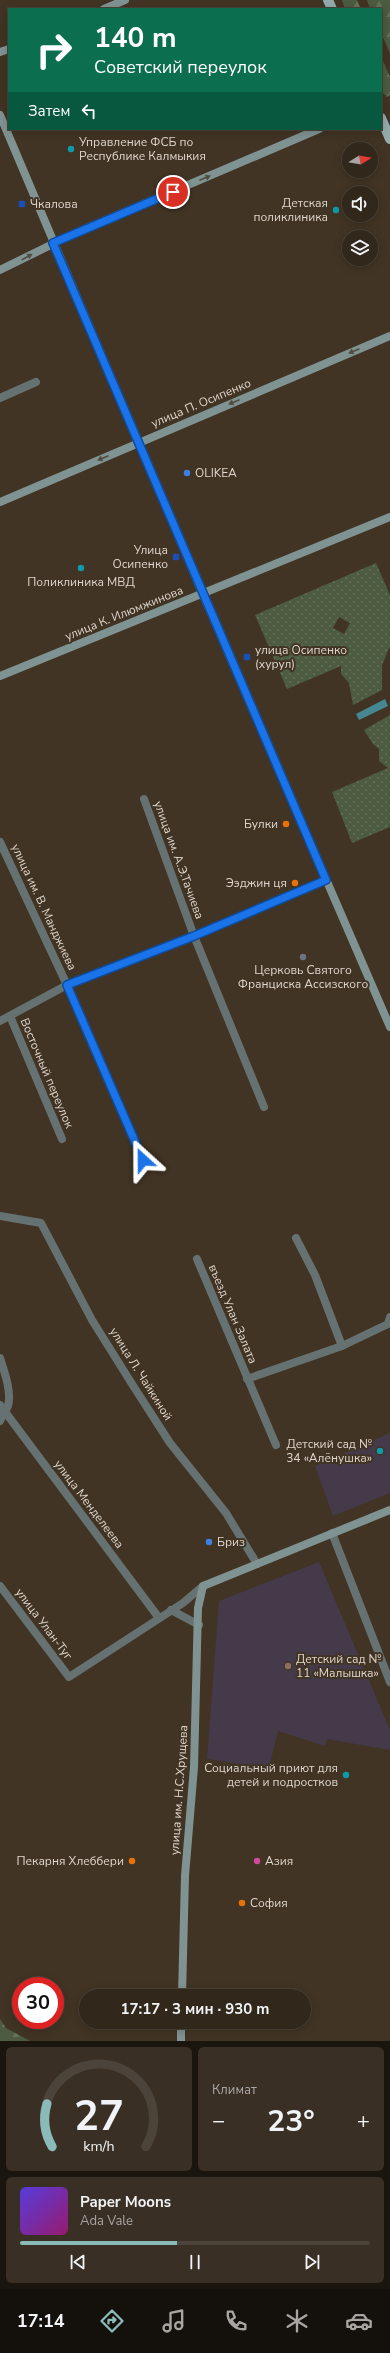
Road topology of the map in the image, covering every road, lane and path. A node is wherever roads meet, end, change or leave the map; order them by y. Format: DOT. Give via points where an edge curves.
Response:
graph roads {
  1 [pos="125,0"];
  2 [pos="106,8"];
  3 [pos="0,115"];
  4 [pos="382,120"];
  5 [pos="317,130"];
  6 [pos="390,139"];
  7 [pos="53,243"];
  8 [pos="0,270"];
  9 [pos="390,336"];
  10 [pos="36,382"];
  11 [pos="0,398"];
  12 [pos="139,442"];
  13 [pos="0,502"];
  14 [pos="390,517"];
  15 [pos="203,594"];
  16 [pos="0,676"];
  17 [pos="144,799"];
  18 [pos="0,842"];
  19 [pos="326,880"];
  20 [pos="194,936"];
  21 [pos="67,985"];
  22 [pos="10,1016"];
  23 [pos="0,1021"];
  24 [pos="390,1027"];
  25 [pos="264,1107"];
  26 [pos="62,1140"];
  27 [pos="143,1160"];
  28 [pos="0,1216"];
  29 [pos="296,1238"];
  30 [pos="197,1259"];
  31 [pos="390,1317"];
  32 [pos="342,1346"];
  33 [pos="0,1358"];
  34 [pos="247,1379"];
  35 [pos="2,1408"];
  36 [pos="0,1421"];
  37 [pos="276,1445"];
  38 [pos="390,1510"];
  39 [pos="332,1533"];
  40 [pos="257,1564"];
  41 [pos="0,1586"];
  42 [pos="203,1586"];
  43 [pos="171,1610"];
  44 [pos="159,1618"];
  45 [pos="199,1625"];
  46 [pos="390,1682"];
  47 [pos="182,1989"];
  48 [pos="182,2029"];
  49 [pos="181,2041"];
  1 -- 2 [label="main road"];
  3 -- 7 [label="main road"];
  4 -- 6 [label="main road"];
  7 -- 5 [label="main road, one-way"];
  8 -- 7 [label="main road, one-way"];
  7 -- 12 [label="main road"];
  9 -- 12 [label="main road, улица П. Осипенко, one-way"];
  10 -- 11 [label="street"];
  12 -- 13 [label="main road, улица П. Осипенко, one-way"];
  12 -- 15 [label="main road"];
  14 -- 15 [label="main road, улица К. Илюмжинова"];
  15 -- 16 [label="main road, улица К. Илюмжинова"];
  15 -- 19 [label="main road"];
  17 -- 20 [label="street, улица им. А.Э.Тачиева"];
  18 -- 21 [label="street, улица им. В. Манджиева"];
  19 -- 20 [label="street"];
  19 -- 24 [label="main road"];
  20 -- 21 [label="street"];
  20 -- 25 [label="street, улица им. А.Э.Тачиева"];
  21 -- 22 [label="street"];
  21 -- 27 [label="street, улица им. В. Манджиева"];
  22 -- 23 [label="street"];
  22 -- 26 [label="street, Восточный переулок"];
  28 -- 40 [label="street, улица Л. Чайкиной" via="41,1223 92,1320 132,1384 170,1442 226,1513"];
  29 -- 32 [label="street" via="315,1275"];
  30 -- 34 [label="street, въезд Улан Залата"];
  31 -- 32 [label="street, въезд Улан Залата" via="388,1324"];
  32 -- 34 [label="street, въезд Улан Залата"];
  33 -- 35 [label="street" via="7,1382 8,1406"];
  34 -- 37 [label="street, въезд Улан Залата"];
  35 -- 36 [label="street"];
  35 -- 44 [label="street, улица Менделеева"];
  38 -- 39 [label="main road"];
  39 -- 40 [label="main road"];
  39 -- 46 [label="street"];
  40 -- 42 [label="main road"];
  41 -- 44 [label="street, улица Улан-Туг" via="69,1677"];
  42 -- 43 [label="street" via="183,1604"];
  42 -- 45 [label="main road, улица им. Н.С.Хрущева" via="198,1608"];
  43 -- 44 [label="street"];
  43 -- 45 [label="street"];
  45 -- 47 [label="main road, улица им. Н.С.Хрущева" via="194,1768 184,1888"];
  48 -- 49 [label="main road"];
}
